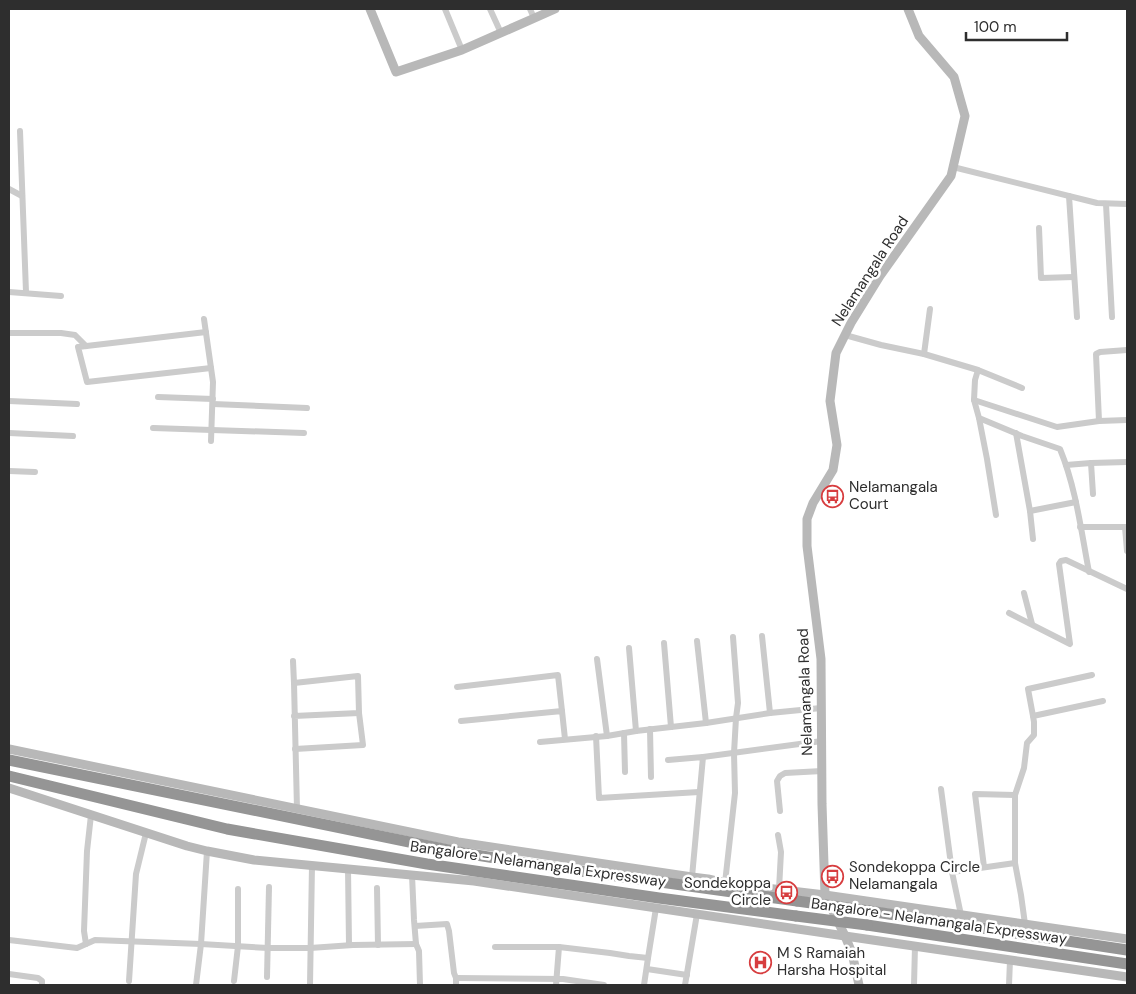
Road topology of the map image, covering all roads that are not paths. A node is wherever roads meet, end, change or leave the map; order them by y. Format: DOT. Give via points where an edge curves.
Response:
graph roads {
  1 [pos="370,9"];
  2 [pos="445,9"];
  3 [pos="490,9"];
  4 [pos="530,9"];
  5 [pos="555,9"];
  6 [pos="908,9"];
  7 [pos="534,18"];
  8 [pos="501,33"];
  9 [pos="462,50"];
  10 [pos="20,131"];
  11 [pos="953,167"];
  12 [pos="9,189"];
  13 [pos="22,196"];
  14 [pos="1068,196"];
  15 [pos="1106,204"];
  16 [pos="1127,204"];
  17 [pos="1039,228"];
  18 [pos="1074,276"];
  19 [pos="9,292"];
  20 [pos="26,292"];
  21 [pos="61,296"];
  22 [pos="930,308"];
  23 [pos="1077,317"];
  24 [pos="1112,317"];
  25 [pos="204,319"];
  26 [pos="9,332"];
  27 [pos="206,332"];
  28 [pos="845,335"];
  29 [pos="86,346"];
  30 [pos="1127,350"];
  31 [pos="924,354"];
  32 [pos="211,368"];
  33 [pos="978,370"];
  34 [pos="1022,388"];
  35 [pos="158,397"];
  36 [pos="9,400"];
  37 [pos="974,400"];
  38 [pos="213,401"];
  39 [pos="77,404"];
  40 [pos="307,408"];
  41 [pos="979,418"];
  42 [pos="1127,420"];
  43 [pos="1099,422"];
  44 [pos="154,428"];
  45 [pos="212,430"];
  46 [pos="9,433"];
  47 [pos="304,433"];
  48 [pos="1016,434"];
  49 [pos="72,436"];
  50 [pos="211,441"];
  51 [pos="1127,462"];
  52 [pos="1091,463"];
  53 [pos="1066,465"];
  54 [pos="9,472"];
  55 [pos="35,472"];
  56 [pos="1093,494"];
  57 [pos="1076,502"];
  58 [pos="1030,511"];
  59 [pos="996,515"];
  60 [pos="1080,527"];
  61 [pos="1126,527"];
  62 [pos="1033,540"];
  63 [pos="1127,551"];
  64 [pos="1089,572"];
  65 [pos="1127,589"];
  66 [pos="1024,593"];
  67 [pos="1009,613"];
  68 [pos="1032,624"];
  69 [pos="762,636"];
  70 [pos="733,637"];
  71 [pos="697,641"];
  72 [pos="664,643"];
  73 [pos="629,648"];
  74 [pos="597,659"];
  75 [pos="293,661"];
  76 [pos="1092,675"];
  77 [pos="294,683"];
  78 [pos="457,687"];
  79 [pos="1103,701"];
  80 [pos="822,708"];
  81 [pos="562,711"];
  82 [pos="770,712"];
  83 [pos="359,713"];
  84 [pos="294,716"];
  85 [pos="1033,716"];
  86 [pos="736,718"];
  87 [pos="461,721"];
  88 [pos="706,723"];
  89 [pos="671,727"];
  90 [pos="650,729"];
  91 [pos="636,731"];
  92 [pos="624,733"];
  93 [pos="596,736"];
  94 [pos="606,736"];
  95 [pos="565,739"];
  96 [pos="822,740"];
  97 [pos="540,742"];
  98 [pos="9,749"];
  99 [pos="295,749"];
  100 [pos="734,752"];
  101 [pos="703,757"];
  102 [pos="9,760"];
  103 [pos="668,760"];
  104 [pos="822,771"];
  105 [pos="625,772"];
  106 [pos="9,776"];
  107 [pos="650,777"];
  108 [pos="9,788"];
  109 [pos="941,790"];
  110 [pos="699,792"];
  111 [pos="1015,795"];
  112 [pos="297,809"];
  113 [pos="780,811"];
  114 [pos="91,815"];
  115 [pos="146,833"];
  116 [pos="778,835"];
  117 [pos="207,851"];
  118 [pos="1015,863"];
  119 [pos="312,865"];
  120 [pos="984,867"];
  121 [pos="348,868"];
  122 [pos="952,872"];
  123 [pos="412,876"];
  124 [pos="692,877"];
  125 [pos="725,883"];
  126 [pos="269,888"];
  127 [pos="377,888"];
  128 [pos="238,889"];
  129 [pos="779,889"];
  130 [pos="825,895"];
  131 [pos="656,908"];
  132 [pos="697,914"];
  133 [pos="961,915"];
  134 [pos="1025,924"];
  135 [pos="415,926"];
  136 [pos="845,936"];
  137 [pos="1127,939"];
  138 [pos="9,940"];
  139 [pos="131,942"];
  140 [pos="86,944"];
  141 [pos="201,944"];
  142 [pos="416,944"];
  143 [pos="349,945"];
  144 [pos="378,945"];
  145 [pos="238,946"];
  146 [pos="915,946"];
  147 [pos="495,947"];
  148 [pos="559,947"];
  149 [pos="268,948"];
  150 [pos="310,948"];
  151 [pos="1127,950"];
  152 [pos="648,958"];
  153 [pos="1010,960"];
  154 [pos="1127,964"];
  155 [pos="647,969"];
  156 [pos="9,974"];
  157 [pos="687,976"];
  158 [pos="268,977"];
  159 [pos="1127,977"];
  160 [pos="129,981"];
  161 [pos="234,981"];
  162 [pos="456,982"];
  163 [pos="495,982"];
  164 [pos="556,982"];
  165 [pos="588,984"];
  166 [pos="42,985"];
  167 [pos="196,985"];
  168 [pos="310,985"];
  169 [pos="420,985"];
  170 [pos="604,985"];
  171 [pos="644,985"];
  172 [pos="685,985"];
  173 [pos="859,985"];
  174 [pos="914,985"];
  175 [pos="1010,985"];
  1 -- 9 [label="street" via="396,72"];
  2 -- 9 [label="street"];
  3 -- 8 [label="street"];
  4 -- 7 [label="street"];
  5 -- 7 [label="street"];
  6 -- 11 [label="street, Nelamangala Road" via="919,36 954,77 965,116"];
  7 -- 8 [label="street"];
  8 -- 9 [label="street"];
  10 -- 13 [label="street"];
  11 -- 14 [label="street"];
  11 -- 28 [label="street, Nelamangala Road" via="951,176 880,276"];
  12 -- 13 [label="street"];
  13 -- 20 [label="street"];
  14 -- 15 [label="street"];
  14 -- 18 [label="street"];
  15 -- 16 [label="street"];
  15 -- 24 [label="street"];
  17 -- 18 [label="street" via="1041,278"];
  18 -- 23 [label="street"];
  19 -- 20 [label="street"];
  20 -- 21 [label="street"];
  22 -- 31 [label="street"];
  25 -- 27 [label="street"];
  26 -- 29 [label="street" via="75,334"];
  27 -- 29 [label="street"];
  27 -- 32 [label="street"];
  28 -- 31 [label="street"];
  28 -- 80 [label="street, Nelamangala Road" via="836,353 830,401 836,445 834,470 808,519 807,546 821,659"];
  29 -- 32 [label="street" via="78,347 87,382"];
  30 -- 43 [label="street" via="1096,354"];
  31 -- 33 [label="street"];
  32 -- 38 [label="street"];
  33 -- 34 [label="street"];
  33 -- 37 [label="street"];
  35 -- 38 [label="street"];
  36 -- 39 [label="street"];
  37 -- 41 [label="street"];
  37 -- 43 [label="street" via="1058,427"];
  38 -- 40 [label="street"];
  38 -- 45 [label="street"];
  41 -- 48 [label="street"];
  41 -- 59 [label="street"];
  42 -- 43 [label="street"];
  44 -- 45 [label="street"];
  45 -- 47 [label="street"];
  45 -- 50 [label="street"];
  46 -- 49 [label="street"];
  48 -- 53 [label="street" via="1060,448"];
  48 -- 58 [label="street"];
  51 -- 52 [label="street"];
  52 -- 53 [label="street"];
  52 -- 56 [label="street"];
  53 -- 57 [label="street"];
  54 -- 55 [label="street"];
  57 -- 58 [label="street"];
  57 -- 60 [label="street"];
  58 -- 62 [label="street"];
  60 -- 61 [label="street"];
  60 -- 64 [label="street"];
  61 -- 63 [label="street"];
  64 -- 65 [label="street"];
  64 -- 68 [label="street" via="1066,560 1059,564 1070,644"];
  66 -- 68 [label="street"];
  67 -- 68 [label="street"];
  69 -- 82 [label="street"];
  70 -- 86 [label="street" via="738,703"];
  71 -- 88 [label="street"];
  72 -- 89 [label="street"];
  73 -- 91 [label="street"];
  74 -- 94 [label="street"];
  75 -- 77 [label="street"];
  76 -- 85 [label="street" via="1028,689"];
  77 -- 83 [label="street" via="358,676"];
  77 -- 84 [label="street"];
  78 -- 81 [label="street" via="558,675"];
  79 -- 85 [label="street"];
  80 -- 82 [label="street"];
  80 -- 96 [label="street, Nelamangala Road"];
  81 -- 87 [label="street"];
  81 -- 95 [label="street"];
  82 -- 86 [label="street"];
  83 -- 84 [label="street"];
  83 -- 99 [label="street" via="363,745"];
  84 -- 99 [label="street"];
  85 -- 111 [label="street" via="1034,735 1027,743 1024,768"];
  86 -- 88 [label="street"];
  86 -- 100 [label="street"];
  88 -- 89 [label="street"];
  89 -- 90 [label="street"];
  90 -- 91 [label="street"];
  90 -- 107 [label="street"];
  91 -- 92 [label="street"];
  92 -- 94 [label="street"];
  92 -- 105 [label="street"];
  93 -- 94 [label="street"];
  93 -- 95 [label="street"];
  93 -- 110 [label="street" via="599,798"];
  95 -- 97 [label="street"];
  96 -- 100 [label="street"];
  96 -- 104 [label="street, Nelamangala Road"];
  98 -- 112 [label="street"];
  99 -- 112 [label="street"];
  100 -- 101 [label="street"];
  100 -- 125 [label="street" via="735,793"];
  101 -- 103 [label="street"];
  101 -- 110 [label="street"];
  102 -- 151 [label="highway, Bangalore - Nelamangala Expressway, bridge" via="458,852"];
  104 -- 113 [label="street" via="780,776 777,782"];
  104 -- 130 [label="street, Nelamangala Road"];
  106 -- 154 [label="highway, Bangalore - Nelamangala Expressway, bridge" via="227,829 427,864"];
  108 -- 114 [label="street"];
  109 -- 122 [label="street"];
  110 -- 124 [label="street"];
  111 -- 118 [label="street"];
  111 -- 120 [label="street" via="976,794"];
  112 -- 124 [label="street" via="458,842"];
  114 -- 115 [label="street"];
  114 -- 140 [label="street" via="87,852"];
  115 -- 117 [label="street"];
  115 -- 139 [label="street" via="136,874"];
  116 -- 129 [label="street" via="781,852"];
  117 -- 119 [label="street" via="254,860"];
  117 -- 141 [label="street"];
  118 -- 120 [label="street"];
  118 -- 134 [label="street"];
  119 -- 121 [label="street"];
  119 -- 150 [label="street"];
  120 -- 122 [label="street"];
  121 -- 123 [label="street"];
  121 -- 143 [label="street"];
  122 -- 133 [label="street"];
  123 -- 131 [label="street" via="474,881"];
  123 -- 135 [label="street"];
  124 -- 125 [label="street"];
  125 -- 129 [label="street"];
  126 -- 149 [label="street"];
  127 -- 144 [label="street"];
  128 -- 145 [label="street"];
  129 -- 130 [label="street"];
  130 -- 133 [label="street"];
  130 -- 136 [label="street"];
  131 -- 132 [label="street"];
  131 -- 152 [label="street"];
  132 -- 136 [label="street"];
  132 -- 157 [label="street"];
  133 -- 134 [label="street"];
  134 -- 137 [label="street"];
  135 -- 142 [label="street"];
  135 -- 162 [label="street" via="447,924"];
  136 -- 146 [label="street"];
  136 -- 173 [label="street"];
  138 -- 140 [label="street" via="77,948"];
  139 -- 140 [label="street" via="95,940"];
  139 -- 141 [label="street"];
  139 -- 160 [label="street"];
  141 -- 145 [label="street"];
  141 -- 167 [label="street"];
  142 -- 144 [label="street"];
  142 -- 169 [label="street" via="420,951"];
  143 -- 144 [label="street"];
  143 -- 150 [label="street"];
  145 -- 149 [label="street"];
  145 -- 161 [label="street"];
  146 -- 153 [label="street"];
  146 -- 174 [label="street"];
  147 -- 148 [label="street"];
  148 -- 152 [label="street"];
  148 -- 164 [label="street"];
  149 -- 150 [label="street"];
  149 -- 158 [label="street"];
  150 -- 168 [label="street"];
  152 -- 155 [label="street"];
  153 -- 159 [label="street"];
  153 -- 175 [label="street"];
  155 -- 157 [label="street"];
  155 -- 171 [label="street"];
  156 -- 166 [label="street" via="38,978"];
  157 -- 172 [label="street"];
  162 -- 163 [label="street"];
  163 -- 164 [label="street"];
  164 -- 165 [label="street"];
  165 -- 170 [label="street"];
}
